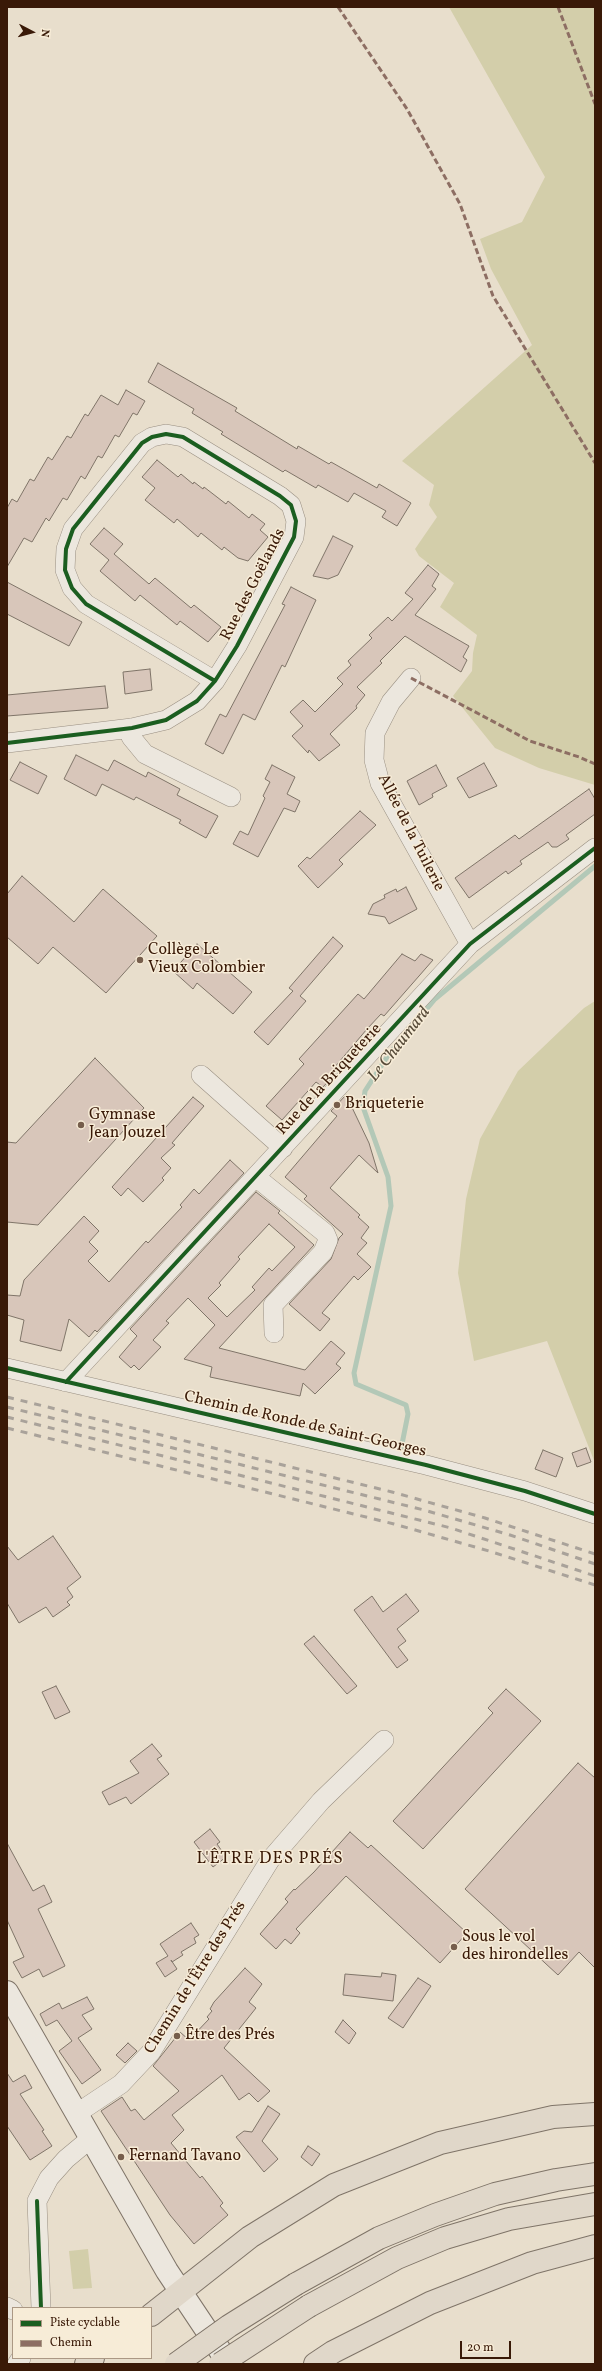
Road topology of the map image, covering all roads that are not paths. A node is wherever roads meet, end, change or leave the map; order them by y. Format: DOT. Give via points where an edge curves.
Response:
graph roads {
  1 [pos="411,678"];
  2 [pos="215,681"];
  3 [pos="132,728"];
  4 [pos="7,743"];
  5 [pos="231,797"];
  6 [pos="595,848"];
  7 [pos="470,944"];
  8 [pos="201,1075"];
  9 [pos="283,1148"];
  10 [pos="256,1178"];
  11 [pos="274,1333"];
  12 [pos="7,1368"];
  13 [pos="66,1382"];
  14 [pos="595,1514"];
  15 [pos="384,1740"];
  16 [pos="8,1996"];
  17 [pos="76,2114"];
  18 [pos="595,2114"];
  19 [pos="90,2139"];
  20 [pos="595,2174"];
  21 [pos="595,2204"];
  22 [pos="595,2246"];
  23 [pos="180,2293"];
  24 [pos="41,2307"];
  25 [pos="152,2314"];
  26 [pos="176,2364"];
  27 [pos="220,2364"];
  28 [pos="229,2364"];
  29 [pos="315,2364"];
  1 -- 7 [label="street, Allée de la Tuilerie" via="391,702 375,733 374,760 380,783"];
  2 -- 2 [label="street, Rue des Goëlands" via="237,646 294,537 296,521 291,505 280,496 183,437 166,434 152,437 142,443 73,529 66,549 65,570 72,588 86,604"];
  2 -- 3 [label="street, Rue des Goëlands" via="197,701 166,720"];
  3 -- 4 [label="street, Rue des Goëlands"];
  3 -- 5 [label="street" via="131,737 145,754"];
  6 -- 7 [label="street, Rue de la Briqueterie"];
  7 -- 9 [label="street, Rue de la Briqueterie"];
  8 -- 9 [label="street"];
  9 -- 10 [label="street, Rue de la Briqueterie"];
  10 -- 11 [label="street" via="325,1233 328,1240 323,1252 273,1305"];
  10 -- 13 [label="street, Rue de la Briqueterie"];
  12 -- 13 [label="street, Chemin de Ronde de Saint-Georges"];
  13 -- 14 [label="street, Chemin de Ronde de Saint-Georges" via="426,1465 525,1491"];
  15 -- 17 [label="street, Chemin de l'Être des Prés" via="321,1801 270,1860 151,2052 121,2084"];
  16 -- 17 [label="main road"];
  17 -- 19 [label="main road"];
  18 -- 23 [label="highway" via="553,2117 440,2142 334,2185 250,2237"];
  19 -- 23 [label="main road"];
  19 -- 24 [label="street" via="66,2159 49,2178 38,2201"];
  20 -- 26 [label="highway, bridge" via="496,2194 379,2238 296,2284 229,2326"];
  21 -- 27 [label="highway, bridge" via="509,2220 445,2238 397,2258 309,2306"];
  22 -- 29 [label="highway" via="532,2263 430,2303 333,2352"];
  23 -- 25 [label="highway"];
  23 -- 28 [label="main road"];
}
